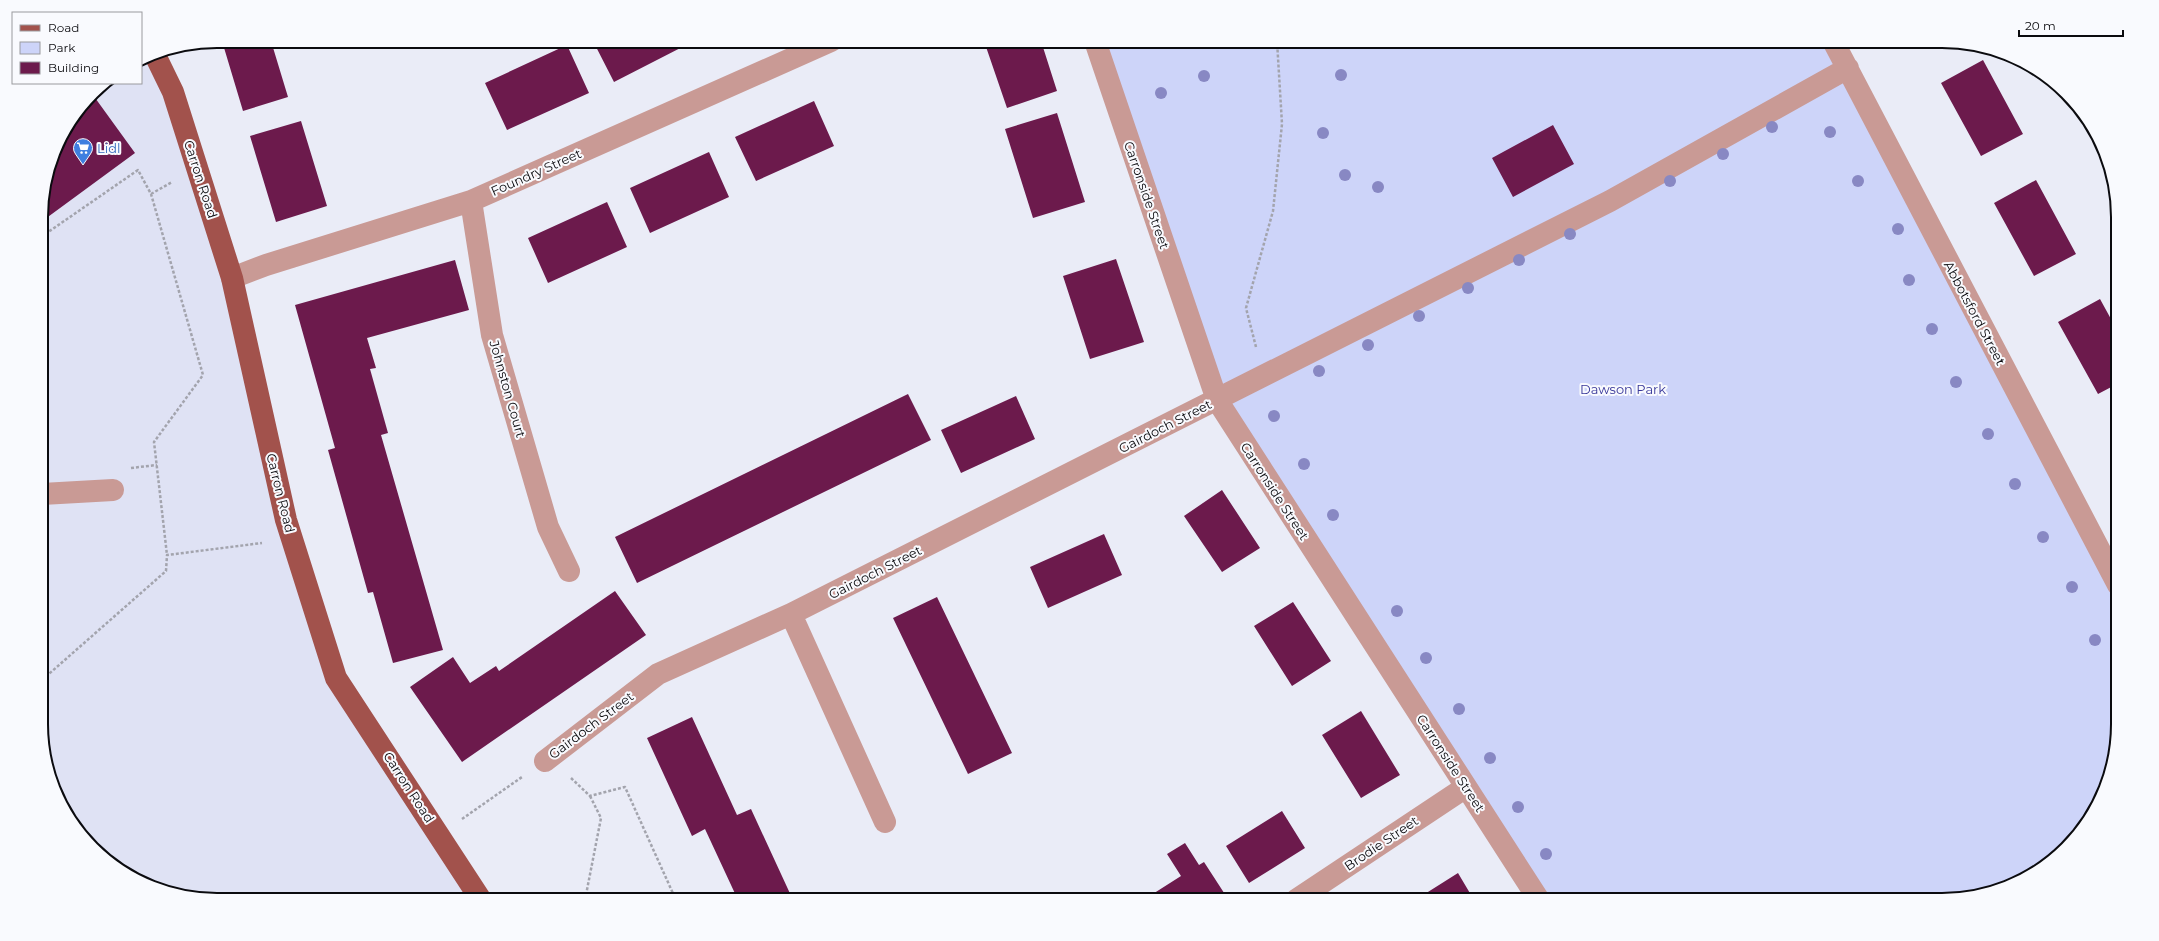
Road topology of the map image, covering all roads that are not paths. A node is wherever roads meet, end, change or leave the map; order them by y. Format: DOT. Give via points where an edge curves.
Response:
graph roads {
  1 [pos="815,48"];
  2 [pos="1097,48"];
  3 [pos="1838,48"];
  4 [pos="157,59"];
  5 [pos="1848,68"];
  6 [pos="470,201"];
  7 [pos="232,278"];
  8 [pos="1217,400"];
  9 [pos="113,490"];
  10 [pos="48,494"];
  11 [pos="569,571"];
  12 [pos="2111,572"];
  13 [pos="791,614"];
  14 [pos="545,761"];
  15 [pos="1466,787"];
  16 [pos="885,822"];
  17 [pos="477,893"];
  18 [pos="1307,893"];
  19 [pos="1534,893"];
  1 -- 6 [label="street, Foundry Street"];
  2 -- 8 [label="street, Carronside Street"];
  3 -- 5 [label="street, Abbotsford Street"];
  4 -- 7 [label="main road, Carron Road" via="173,92"];
  5 -- 8 [label="street, Gairdoch Street" via="1610,201"];
  5 -- 12 [label="street, Abbotsford Street"];
  6 -- 7 [label="street, Foundry Street"];
  6 -- 11 [label="street, Johnston Court" via="492,335 548,527"];
  7 -- 17 [label="main road, Carron Road" via="284,512 336,678"];
  8 -- 13 [label="street, Gairdoch Street"];
  8 -- 15 [label="street, Carronside Street"];
  9 -- 10 [label="street"];
  13 -- 14 [label="street, Gairdoch Street" via="658,674"];
  13 -- 16 [label="street"];
  15 -- 18 [label="street, Brodie Street"];
  15 -- 19 [label="street, Carronside Street"];
}
